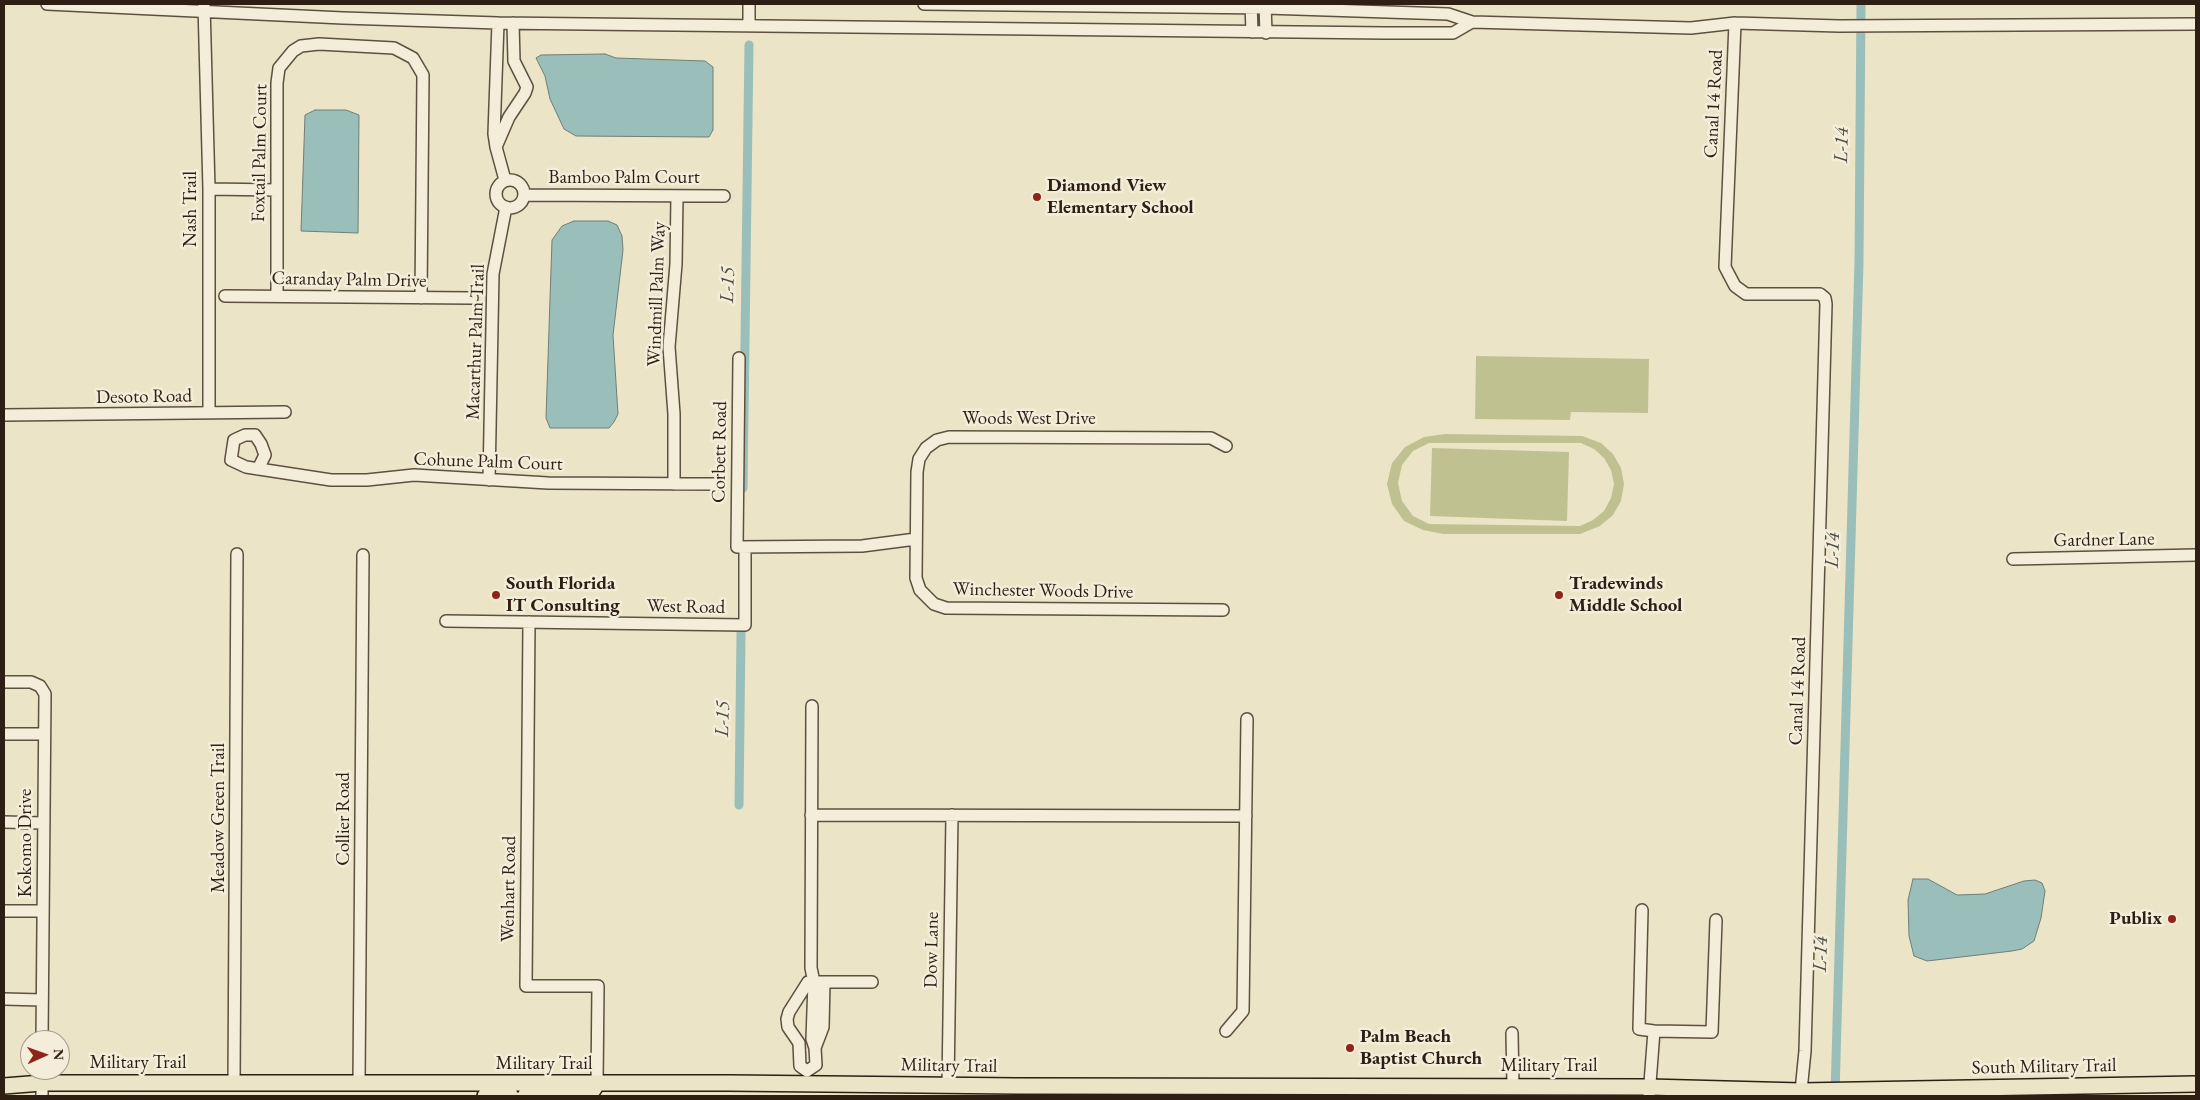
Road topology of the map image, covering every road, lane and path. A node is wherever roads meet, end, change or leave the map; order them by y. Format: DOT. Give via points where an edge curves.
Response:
graph roads {
  1 [pos="48,4"];
  2 [pos="750,4"];
  3 [pos="924,4"];
  4 [pos="1251,6"];
  5 [pos="1266,6"];
  6 [pos="204,8"];
  7 [pos="1472,22"];
  8 [pos="498,23"];
  9 [pos="512,23"];
  10 [pos="1736,23"];
  11 [pos="2196,24"];
  12 [pos="749,26"];
  13 [pos="1252,32"];
  14 [pos="1266,33"];
  15 [pos="496,147"];
  16 [pos="505,180"];
  17 [pos="209,189"];
  18 [pos="277,190"];
  19 [pos="524,195"];
  20 [pos="677,196"];
  21 [pos="724,196"];
  22 [pos="506,207"];
  23 [pos="225,296"];
  24 [pos="276,296"];
  25 [pos="422,298"];
  26 [pos="472,298"];
  27 [pos="739,358"];
  28 [pos="285,412"];
  29 [pos="209,413"];
  30 [pos="4,415"];
  31 [pos="1226,446"];
  32 [pos="258,469"];
  33 [pos="489,480"];
  34 [pos="674,484"];
  35 [pos="718,484"];
  36 [pos="916,539"];
  37 [pos="741,547"];
  38 [pos="237,554"];
  39 [pos="363,555"];
  40 [pos="2196,556"];
  41 [pos="2013,559"];
  42 [pos="1223,610"];
  43 [pos="446,621"];
  44 [pos="529,622"];
  45 [pos="746,625"];
  46 [pos="4,682"];
  47 [pos="812,706"];
  48 [pos="1247,719"];
  49 [pos="4,734"];
  50 [pos="44,734"];
  51 [pos="811,815"];
  52 [pos="952,815"];
  53 [pos="1246,816"];
  54 [pos="4,822"];
  55 [pos="43,823"];
  56 [pos="1642,910"];
  57 [pos="4,911"];
  58 [pos="43,911"];
  59 [pos="1716,920"];
  60 [pos="818,982"];
  61 [pos="872,982"];
  62 [pos="4,999"];
  63 [pos="42,1000"];
  64 [pos="796,1000"];
  65 [pos="818,1007"];
  66 [pos="42,1030"];
  67 [pos="1226,1031"];
  68 [pos="1654,1031"];
  69 [pos="1512,1033"];
  70 [pos="807,1078"];
  71 [pos="42,1083"];
  72 [pos="234,1083"];
  73 [pos="359,1083"];
  74 [pos="712,1083"];
  75 [pos="598,1084"];
  76 [pos="2196,1084"];
  77 [pos="948,1085"];
  78 [pos="4,1086"];
  79 [pos="1513,1086"];
  80 [pos="1017,1091"];
  81 [pos="1893,1091"];
  82 [pos="1649,1092"];
  83 [pos="1801,1092"];
  84 [pos="2058,1092"];
  85 [pos="485,1096"];
  86 [pos="511,1096"];
  87 [pos="525,1096"];
  88 [pos="611,1096"];
  89 [pos="2088,1096"];
  1 -- 6 [label="street"];
  2 -- 12 [label="street"];
  3 -- 4 [label="street"];
  4 -- 5 [label="street"];
  4 -- 13 [label="street"];
  5 -- 7 [label="street" via="1448,14"];
  5 -- 14 [label="street"];
  6 -- 8 [label="street"];
  6 -- 17 [label="street, Nash Trail"];
  7 -- 10 [label="street" via="1691,28"];
  7 -- 14 [label="street" via="1453,33"];
  8 -- 9 [label="street"];
  8 -- 15 [label="street"];
  9 -- 12 [label="street"];
  9 -- 15 [label="street" via="514,61 527,87"];
  10 -- 11 [label="street" via="1839,26"];
  10 -- 83 [label="street, Canal 14 Road" via="1725,267 1735,286 1746,294 1820,294 1826,304 1805,1051"];
  12 -- 13 [label="street"];
  13 -- 14 [label="street"];
  15 -- 16 [label="street"];
  16 -- 19 [label="street" via="518,182"];
  16 -- 22 [label="street" via="497,187 496,197"];
  17 -- 18 [label="street"];
  17 -- 29 [label="street, Nash Trail"];
  18 -- 24 [label="street, Foxtail Palm Court"];
  18 -- 25 [label="street, Foxtail Palm Court" via="277,83 279,68 292,51 309,44 385,47 404,51 413,58 423,75"];
  19 -- 20 [label="street, Bamboo Palm Court"];
  19 -- 22 [label="street" via="518,205"];
  20 -- 21 [label="street, Bamboo Palm Court"];
  20 -- 34 [label="street, Windmill Palm Way" via="676,264 669,347 674,414"];
  22 -- 33 [label="street, Macarthur Palm Trail" via="493,274"];
  23 -- 24 [label="street, Caranday Palm Drive"];
  24 -- 25 [label="street, Caranday Palm Drive"];
  25 -- 26 [label="street, Caranday Palm Drive"];
  27 -- 37 [label="street, Corbett Road"];
  28 -- 29 [label="street, Desoto Road"];
  29 -- 30 [label="street, Desoto Road"];
  31 -- 36 [label="street, Woods West Drive" via="1211,438 942,438 926,448 918,465"];
  32 -- 33 [label="street, Cohune Palm Court" via="331,480 414,475"];
  33 -- 34 [label="street, Cohune Palm Court"];
  34 -- 35 [label="street, Cohune Palm Court"];
  36 -- 37 [label="street" via="862,546"];
  36 -- 42 [label="street, Winchester Woods Drive" via="918,584 929,600 946,608"];
  37 -- 45 [label="street, Corbett Road"];
  38 -- 72 [label="street, Meadow Green Trail"];
  39 -- 73 [label="street, Collier Road"];
  40 -- 41 [label="street, Gardner Lane"];
  43 -- 44 [label="street, West Road"];
  44 -- 45 [label="street, West Road"];
  44 -- 75 [label="street, Wenhart Road" via="526,986 598,986"];
  46 -- 50 [label="street, Kokomo Drive" via="31,682 44,690"];
  47 -- 51 [label="street"];
  48 -- 53 [label="street"];
  49 -- 50 [label="street"];
  50 -- 55 [label="street, Kokomo Drive"];
  51 -- 52 [label="street"];
  51 -- 60 [label="street" via="811,968"];
  52 -- 53 [label="street"];
  52 -- 77 [label="street, Dow Lane"];
  53 -- 67 [label="street" via="1243,1010"];
  54 -- 55 [label="street"];
  55 -- 58 [label="street, Kokomo Drive"];
  56 -- 68 [label="street" via="1639,1029"];
  57 -- 58 [label="street"];
  58 -- 63 [label="street, Kokomo Drive"];
  59 -- 68 [label="street" via="1712,1032"];
  60 -- 61 [label="street"];
  60 -- 64 [label="street" via="808,982"];
  60 -- 65 [label="street"];
  62 -- 63 [label="street"];
  63 -- 66 [label="street, Kokomo Drive"];
  64 -- 65 [label="street"];
  64 -- 70 [label="street" via="787,1020 799,1043 800,1066"];
  65 -- 70 [label="street" via="812,1039 816,1065"];
  68 -- 82 [label="street"];
  69 -- 79 [label="street"];
  70 -- 74 [label="main road, Military Trail"];
  70 -- 77 [label="main road, Military Trail"];
  71 -- 72 [label="main road, Military Trail"];
  71 -- 78 [label="main road, Military Trail"];
  72 -- 73 [label="main road, Military Trail"];
  73 -- 75 [label="main road, Military Trail"];
  74 -- 75 [label="main road, Military Trail"];
  74 -- 88 [label="main road" via="696,1092 623,1092"];
  75 -- 87 [label="main road" via="582,1095"];
  76 -- 84 [label="main road, South Military Trail"];
  76 -- 89 [label="main road" via="2152,1094"];
  77 -- 80 [label="main road, Military Trail"];
  79 -- 80 [label="main road, Military Trail"];
  79 -- 82 [label="main road, Military Trail"];
  81 -- 83 [label="main road, Military Trail"];
  81 -- 84 [label="main road, South Military Trail"];
  82 -- 83 [label="main road, Military Trail"];
  85 -- 86 [label="main road"];
}
